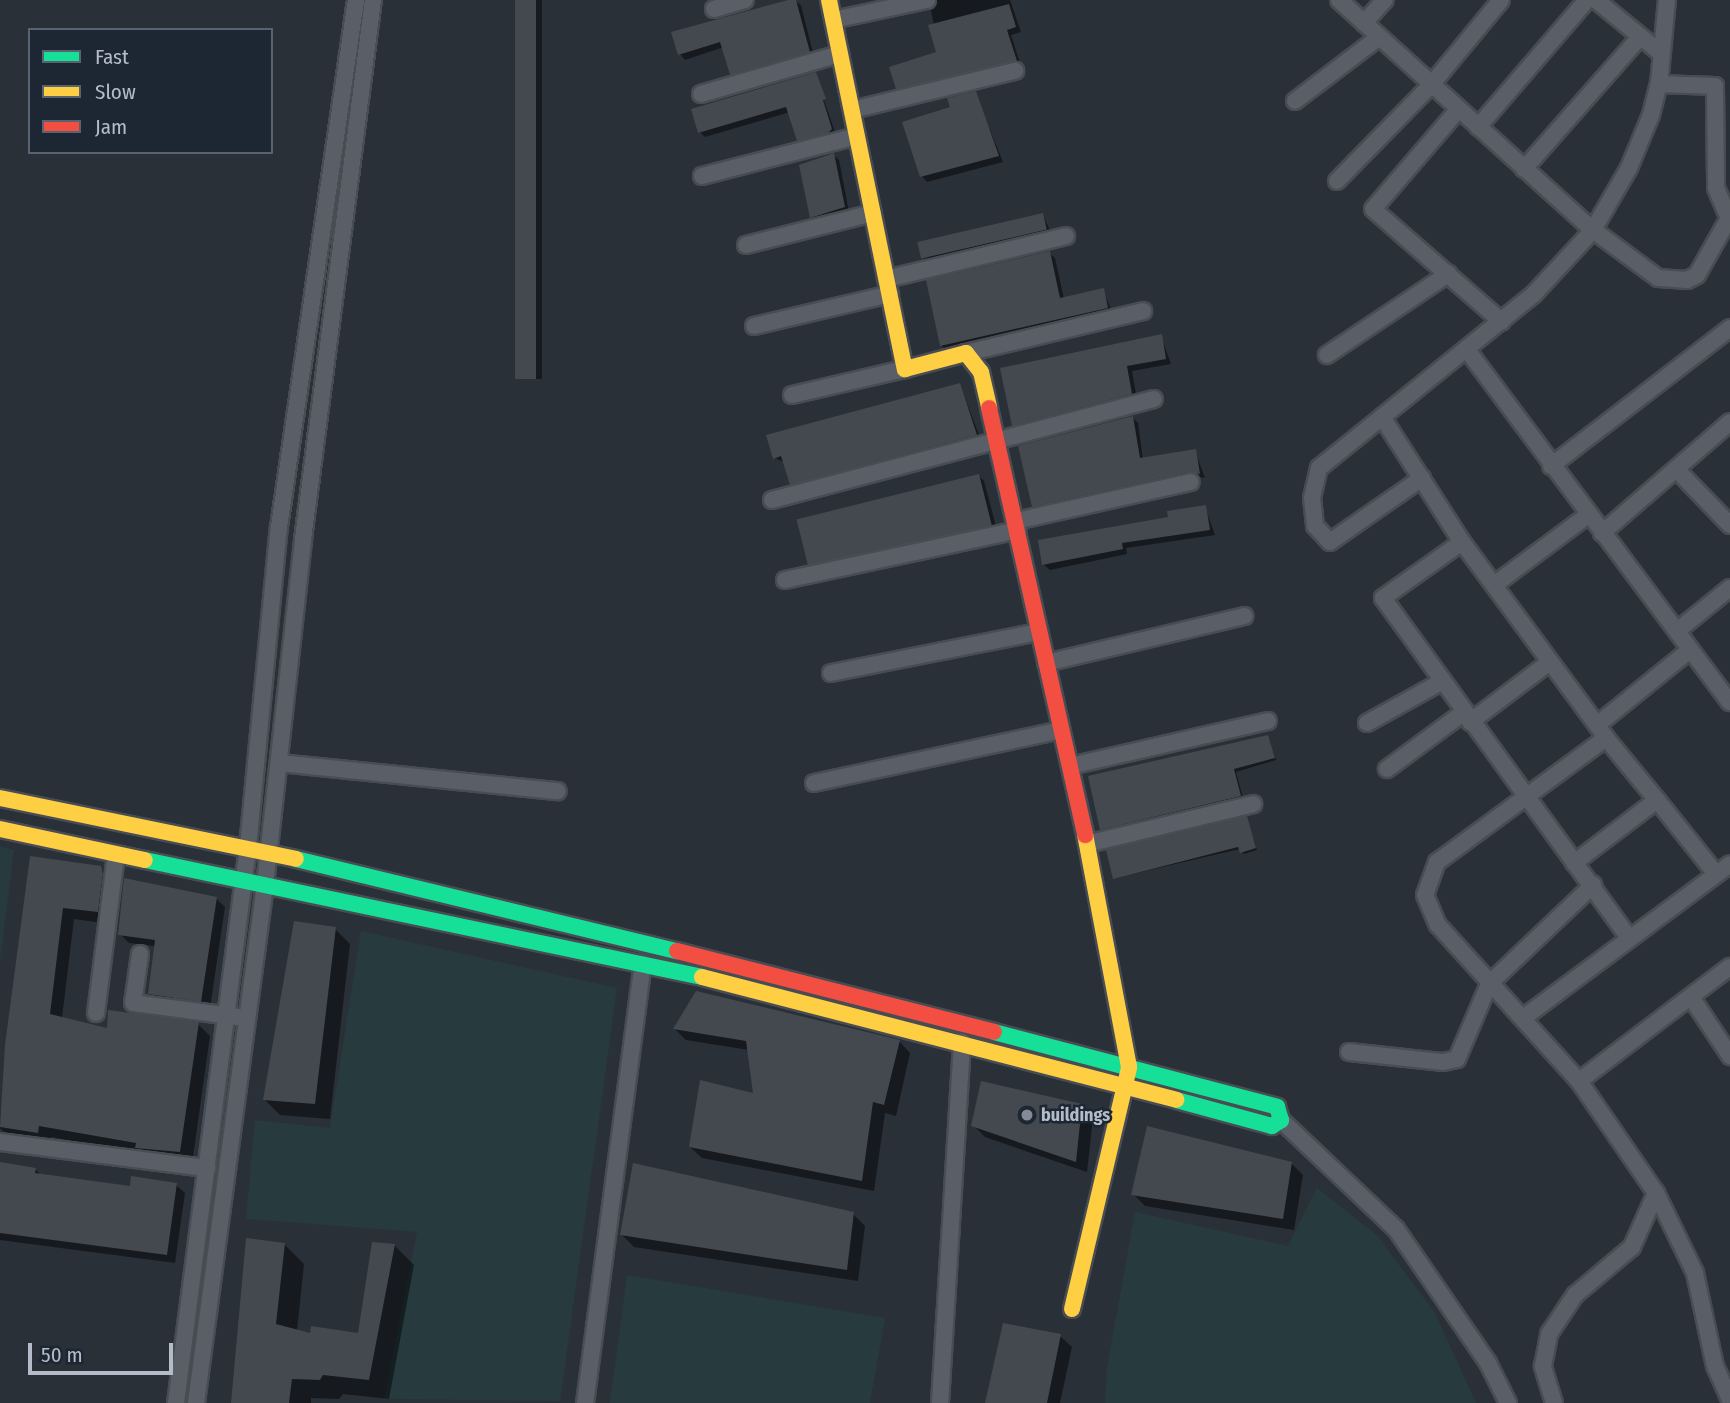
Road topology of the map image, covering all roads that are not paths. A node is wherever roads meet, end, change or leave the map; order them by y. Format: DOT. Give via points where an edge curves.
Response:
graph roads {
  1 [pos="356,0"];
  2 [pos="373,0"];
  3 [pos="745,0"];
  4 [pos="829,0"];
  5 [pos="927,0"];
  6 [pos="1339,0"];
  7 [pos="1385,0"];
  8 [pos="1501,0"];
  9 [pos="1587,0"];
  10 [pos="1596,0"];
  11 [pos="1667,0"];
  12 [pos="713,9"];
  13 [pos="833,20"];
  14 [pos="1364,23"];
  15 [pos="1379,37"];
  16 [pos="1639,38"];
  17 [pos="840,54"];
  18 [pos="1662,54"];
  19 [pos="1015,71"];
  20 [pos="1660,84"];
  21 [pos="1431,85"];
  22 [pos="1722,86"];
  23 [pos="701,94"];
  24 [pos="1295,101"];
  25 [pos="852,110"];
  26 [pos="1458,110"];
  27 [pos="1478,127"];
  28 [pos="857,136"];
  29 [pos="1524,169"];
  30 [pos="702,176"];
  31 [pos="1337,181"];
  32 [pos="873,214"];
  33 [pos="1729,220"];
  34 [pos="1593,230"];
  35 [pos="1066,236"];
  36 [pos="746,245"];
  37 [pos="1448,274"];
  38 [pos="888,286"];
  39 [pos="1143,311"];
  40 [pos="1502,322"];
  41 [pos="754,326"];
  42 [pos="1730,328"];
  43 [pos="1468,351"];
  44 [pos="966,354"];
  45 [pos="1327,355"];
  46 [pos="905,369"];
  47 [pos="792,395"];
  48 [pos="1154,400"];
  49 [pos="1382,417"];
  50 [pos="1730,422"];
  51 [pos="997,439"];
  52 [pos="1551,466"];
  53 [pos="1676,469"];
  54 [pos="1422,478"];
  55 [pos="1191,482"];
  56 [pos="285,485"];
  57 [pos="311,487"];
  58 [pos="772,500"];
  59 [pos="1588,515"];
  60 [pos="1017,526"];
  61 [pos="1729,526"];
  62 [pos="1602,533"];
  63 [pos="278,536"];
  64 [pos="303,539"];
  65 [pos="1462,542"];
  66 [pos="785,580"];
  67 [pos="1494,585"];
  68 [pos="1730,588"];
  69 [pos="1245,616"];
  70 [pos="1677,631"];
  71 [pos="1039,632"];
  72 [pos="1690,650"];
  73 [pos="1550,662"];
  74 [pos="1046,663"];
  75 [pos="831,673"];
  76 [pos="1441,682"];
  77 [pos="1730,702"];
  78 [pos="1466,718"];
  79 [pos="1268,721"];
  80 [pos="1367,723"];
  81 [pos="1061,730"];
  82 [pos="1601,732"];
  83 [pos="280,763"];
  84 [pos="1070,766"];
  85 [pos="1387,769"];
  86 [pos="814,783"];
  87 [pos="558,790"];
  88 [pos="1525,797"];
  89 [pos="0,798"];
  90 [pos="1657,800"];
  91 [pos="1253,804"];
  92 [pos="0,829"];
  93 [pos="1087,844"];
  94 [pos="248,847"];
  95 [pos="268,852"];
  96 [pos="116,854"];
  97 [pos="1574,863"];
  98 [pos="1730,864"];
  99 [pos="1716,874"];
  100 [pos="243,880"];
  101 [pos="265,885"];
  102 [pos="1593,886"];
  103 [pos="1628,936"];
  104 [pos="140,954"];
  105 [pos="643,964"];
  106 [pos="1730,967"];
  107 [pos="1489,984"];
  108 [pos="842,992"];
  109 [pos="1691,997"];
  110 [pos="838,1009"];
  111 [pos="96,1013"];
  112 [pos="228,1016"];
  113 [pos="247,1018"];
  114 [pos="1523,1018"];
  115 [pos="962,1042"];
  116 [pos="1349,1052"];
  117 [pos="1730,1056"];
  118 [pos="1129,1067"];
  119 [pos="1579,1081"];
  120 [pos="1126,1086"];
  121 [pos="1281,1120"];
  122 [pos="0,1142"];
  123 [pos="207,1168"];
  124 [pos="1656,1193"];
  125 [pos="203,1199"];
  126 [pos="223,1202"];
  127 [pos="1072,1309"];
  128 [pos="1730,1400"];
  129 [pos="176,1403"];
  130 [pos="196,1403"];
  131 [pos="585,1403"];
  132 [pos="940,1403"];
  133 [pos="1508,1403"];
  134 [pos="1554,1403"];
  1 -- 56 [label="street"];
  2 -- 57 [label="street"];
  3 -- 12 [label="street"];
  4 -- 13 [label="street"];
  5 -- 13 [label="street"];
  6 -- 14 [label="street"];
  7 -- 14 [label="street"];
  8 -- 21 [label="street"];
  9 -- 27 [label="street"];
  10 -- 16 [label="street"];
  11 -- 18 [label="street"];
  13 -- 17 [label="street"];
  14 -- 15 [label="street"];
  15 -- 21 [label="street"];
  15 -- 24 [label="street"];
  16 -- 18 [label="street"];
  16 -- 29 [label="street"];
  17 -- 23 [label="street"];
  17 -- 25 [label="street"];
  18 -- 20 [label="street"];
  19 -- 25 [label="street"];
  20 -- 22 [label="street"];
  20 -- 34 [label="street" via="1629,168"];
  21 -- 26 [label="street"];
  21 -- 31 [label="street"];
  22 -- 33 [label="street" via="1716,188"];
  25 -- 28 [label="street"];
  26 -- 27 [label="street"];
  26 -- 37 [label="street" via="1373,209"];
  27 -- 29 [label="street"];
  28 -- 30 [label="street"];
  28 -- 32 [label="street"];
  29 -- 34 [label="street"];
  32 -- 36 [label="street"];
  32 -- 38 [label="street"];
  33 -- 34 [label="street" via="1706,265 1687,280 1658,278"];
  34 -- 40 [label="street" via="1562,267"];
  35 -- 38 [label="street"];
  37 -- 40 [label="street"];
  37 -- 45 [label="street"];
  38 -- 41 [label="street"];
  38 -- 46 [label="street"];
  39 -- 44 [label="street"];
  40 -- 43 [label="street"];
  42 -- 52 [label="street"];
  43 -- 49 [label="street"];
  43 -- 52 [label="street"];
  44 -- 46 [label="street"];
  44 -- 51 [label="street" via="981,372"];
  46 -- 47 [label="street"];
  48 -- 51 [label="street"];
  49 -- 54 [label="street"];
  49 -- 54 [label="street" via="1315,473 1311,498 1319,532 1330,542"];
  50 -- 53 [label="street"];
  51 -- 58 [label="street"];
  51 -- 60 [label="street"];
  52 -- 59 [label="street"];
  53 -- 61 [label="street"];
  53 -- 62 [label="street"];
  54 -- 65 [label="street"];
  55 -- 60 [label="street"];
  56 -- 57 [label="street"];
  56 -- 63 [label="street"];
  57 -- 64 [label="street"];
  59 -- 62 [label="street"];
  59 -- 67 [label="street"];
  60 -- 66 [label="street"];
  60 -- 71 [label="street"];
  62 -- 70 [label="street"];
  63 -- 64 [label="street"];
  63 -- 94 [label="street"];
  64 -- 83 [label="street"];
  65 -- 67 [label="street"];
  65 -- 76 [label="street" via="1383,598"];
  67 -- 73 [label="street"];
  68 -- 70 [label="street"];
  69 -- 74 [label="street"];
  70 -- 72 [label="street"];
  71 -- 74 [label="street"];
  71 -- 75 [label="street"];
  72 -- 77 [label="street"];
  72 -- 82 [label="street"];
  73 -- 78 [label="street"];
  73 -- 82 [label="street"];
  74 -- 81 [label="street"];
  76 -- 78 [label="street"];
  76 -- 80 [label="street"];
  78 -- 85 [label="street"];
  78 -- 88 [label="street"];
  79 -- 84 [label="street"];
  81 -- 84 [label="street"];
  81 -- 86 [label="street"];
  82 -- 88 [label="street"];
  82 -- 90 [label="street"];
  83 -- 87 [label="street"];
  83 -- 95 [label="street"];
  84 -- 93 [label="street"];
  88 -- 97 [label="street"];
  88 -- 107 [label="street" via="1437,862 1427,883 1428,907 1438,925"];
  89 -- 94 [label="street"];
  90 -- 97 [label="street"];
  90 -- 99 [label="street"];
  91 -- 93 [label="street"];
  92 -- 96 [label="street"];
  93 -- 118 [label="street"];
  94 -- 95 [label="street"];
  94 -- 100 [label="street"];
  95 -- 101 [label="street"];
  95 -- 108 [label="street"];
  96 -- 100 [label="street"];
  96 -- 111 [label="street"];
  97 -- 102 [label="street"];
  98 -- 99 [label="street"];
  99 -- 103 [label="street"];
  100 -- 101 [label="street"];
  100 -- 112 [label="street"];
  101 -- 105 [label="street"];
  101 -- 113 [label="street"];
  102 -- 103 [label="street"];
  102 -- 107 [label="street"];
  103 -- 114 [label="street"];
  104 -- 112 [label="street" via="133,1003"];
  105 -- 110 [label="street"];
  105 -- 131 [label="street"];
  106 -- 109 [label="street"];
  107 -- 114 [label="street"];
  107 -- 116 [label="street" via="1460,1054 1452,1061"];
  108 -- 110 [label="street"];
  108 -- 118 [label="street"];
  109 -- 117 [label="street"];
  109 -- 119 [label="street"];
  110 -- 115 [label="street"];
  112 -- 113 [label="street"];
  112 -- 123 [label="street"];
  113 -- 126 [label="street"];
  114 -- 119 [label="street"];
  115 -- 120 [label="street"];
  115 -- 132 [label="street"];
  118 -- 120 [label="street"];
  118 -- 121 [label="street" via="1277,1107"];
  119 -- 124 [label="street"];
  120 -- 121 [label="street" via="1272,1126"];
  120 -- 127 [label="street"];
  121 -- 133 [label="street" via="1396,1229 1488,1363"];
  122 -- 123 [label="street"];
  123 -- 125 [label="street"];
  124 -- 128 [label="street" via="1695,1272 1716,1366"];
  124 -- 134 [label="street" via="1632,1247 1576,1295 1549,1334 1543,1366"];
  125 -- 126 [label="street"];
  125 -- 129 [label="street"];
  126 -- 130 [label="street"];
}
